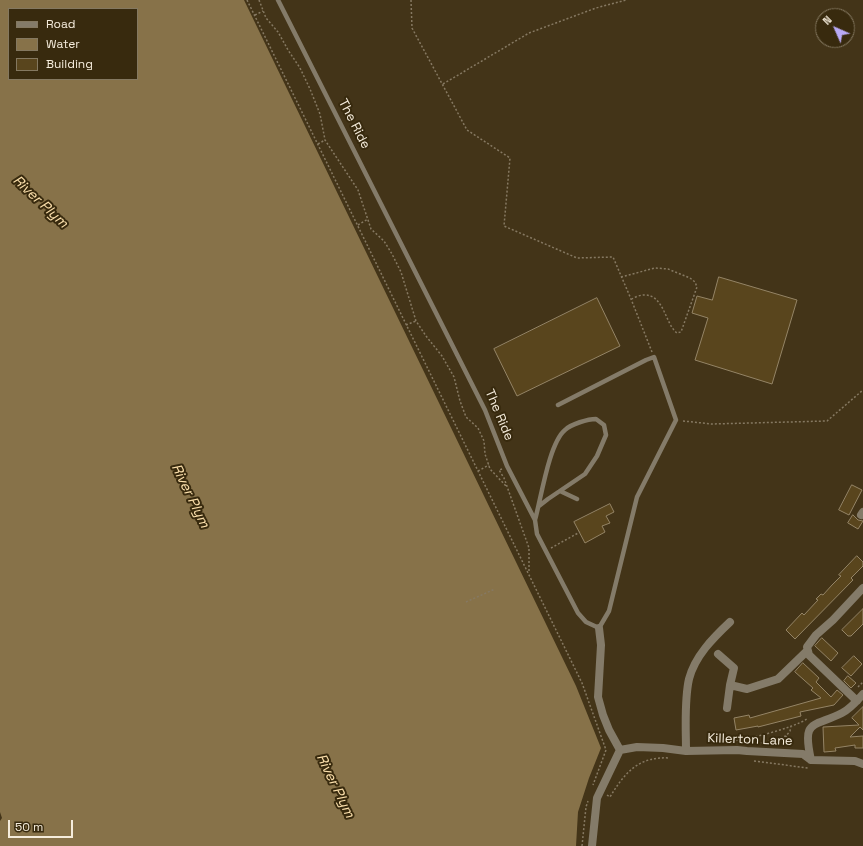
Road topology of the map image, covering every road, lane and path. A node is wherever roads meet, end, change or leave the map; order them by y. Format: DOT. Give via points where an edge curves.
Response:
graph roads {
  1 [pos="248,0"];
  2 [pos="259,0"];
  3 [pos="278,0"];
  4 [pos="411,0"];
  5 [pos="626,0"];
  6 [pos="263,10"];
  7 [pos="255,15"];
  8 [pos="443,85"];
  9 [pos="325,140"];
  10 [pos="318,144"];
  11 [pos="368,219"];
  12 [pos="358,225"];
  13 [pos="621,277"];
  14 [pos="631,299"];
  15 [pos="416,321"];
  16 [pos="406,325"];
  17 [pos="654,357"];
  18 [pos="863,390"];
  19 [pos="558,405"];
  20 [pos="676,420"];
  21 [pos="489,465"];
  22 [pos="507,466"];
  23 [pos="478,471"];
  24 [pos="506,486"];
  25 [pos="560,491"];
  26 [pos="576,499"];
  27 [pos="539,506"];
  28 [pos="535,520"];
  29 [pos="580,532"];
  30 [pos="546,550"];
  31 [pos="529,574"];
  32 [pos="863,588"];
  33 [pos="495,589"];
  34 [pos="466,602"];
  35 [pos="730,622"];
  36 [pos="599,628"];
  37 [pos="807,651"];
  38 [pos="718,654"];
  39 [pos="863,682"];
  40 [pos="730,685"];
  41 [pos="850,694"];
  42 [pos="863,694"];
  43 [pos="857,701"];
  44 [pos="726,708"];
  45 [pos="812,716"];
  46 [pos="791,726"];
  47 [pos="729,742"];
  48 [pos="755,745"];
  49 [pos="620,750"];
  50 [pos="686,751"];
  51 [pos="671,758"];
  52 [pos="752,760"];
  53 [pos="811,764"];
  54 [pos="863,764"];
  55 [pos="595,791"];
  56 [pos="582,846"];
  57 [pos="592,846"];
  1 -- 7 [label="path"];
  2 -- 6 [label="path"];
  3 -- 22 [label="lane, The Ride" via="485,410"];
  4 -- 8 [label="path" via="412,28"];
  5 -- 8 [label="path" via="596,8 529,33"];
  6 -- 7 [label="path"];
  6 -- 9 [label="path" via="307,82 320,114"];
  7 -- 10 [label="path"];
  8 -- 13 [label="path" via="467,130 510,158 504,226 577,258 612,258"];
  9 -- 10 [label="path"];
  9 -- 11 [label="path" via="358,190"];
  10 -- 12 [label="path"];
  11 -- 12 [label="path"];
  11 -- 15 [label="path" via="371,229 384,241 401,272"];
  12 -- 16 [label="path"];
  13 -- 14 [label="path"];
  13 -- 14 [label="path" via="655,268 668,269 690,278 697,287 681,332 677,333 657,301 644,295"];
  14 -- 17 [label="path"];
  15 -- 16 [label="path"];
  15 -- 21 [label="path" via="454,377 466,417 478,428 484,441"];
  16 -- 23 [label="path"];
  17 -- 19 [label="lane"];
  17 -- 20 [label="lane"];
  18 -- 20 [label="path" via="827,421 712,424"];
  20 -- 36 [label="lane" via="637,497 609,611"];
  21 -- 23 [label="path"];
  21 -- 24 [label="path"];
  22 -- 24 [label="path" via="500,470"];
  22 -- 28 [label="lane, The Ride"];
  23 -- 31 [label="path"];
  24 -- 31 [label="path" via="529,548"];
  25 -- 26 [label="lane"];
  25 -- 27 [label="lane"];
  25 -- 27 [label="lane" via="584,474 597,456 606,435 604,425 596,419 565,429 557,440 540,492"];
  27 -- 28 [label="lane"];
  28 -- 30 [label="lane, The Ride" via="537,534"];
  29 -- 30 [label="path"];
  30 -- 36 [label="lane, The Ride" via="578,612 586,622"];
  31 -- 55 [label="path" via="582,683 606,750"];
  32 -- 37 [label="street" via="816,635"];
  33 -- 34 [label="path"];
  35 -- 50 [label="street" via="703,651 692,672 687,694"];
  36 -- 49 [label="street" via="598,697 609,730"];
  37 -- 40 [label="street" via="778,679 747,688"];
  37 -- 41 [label="street"];
  38 -- 40 [label="street" via="734,668"];
  39 -- 41 [label="path"];
  40 -- 44 [label="street"];
  41 -- 43 [label="street"];
  42 -- 43 [label="street, Killerton Lane"];
  43 -- 53 [label="street, Killerton Lane" via="844,713 810,727 807,742"];
  45 -- 46 [label="path"];
  46 -- 47 [label="path"];
  46 -- 48 [label="path" via="786,736"];
  49 -- 50 [label="street, Killerton Lane" via="637,747"];
  49 -- 55 [label="street"];
  50 -- 53 [label="street, Killerton Lane" via="737,750 803,754"];
  51 -- 55 [label="path" via="652,758 630,769 610,797"];
  52 -- 53 [label="path"];
  53 -- 54 [label="street, Killerton Lane" via="855,761"];
  55 -- 56 [label="path" via="586,807"];
  55 -- 57 [label="street"];
}
